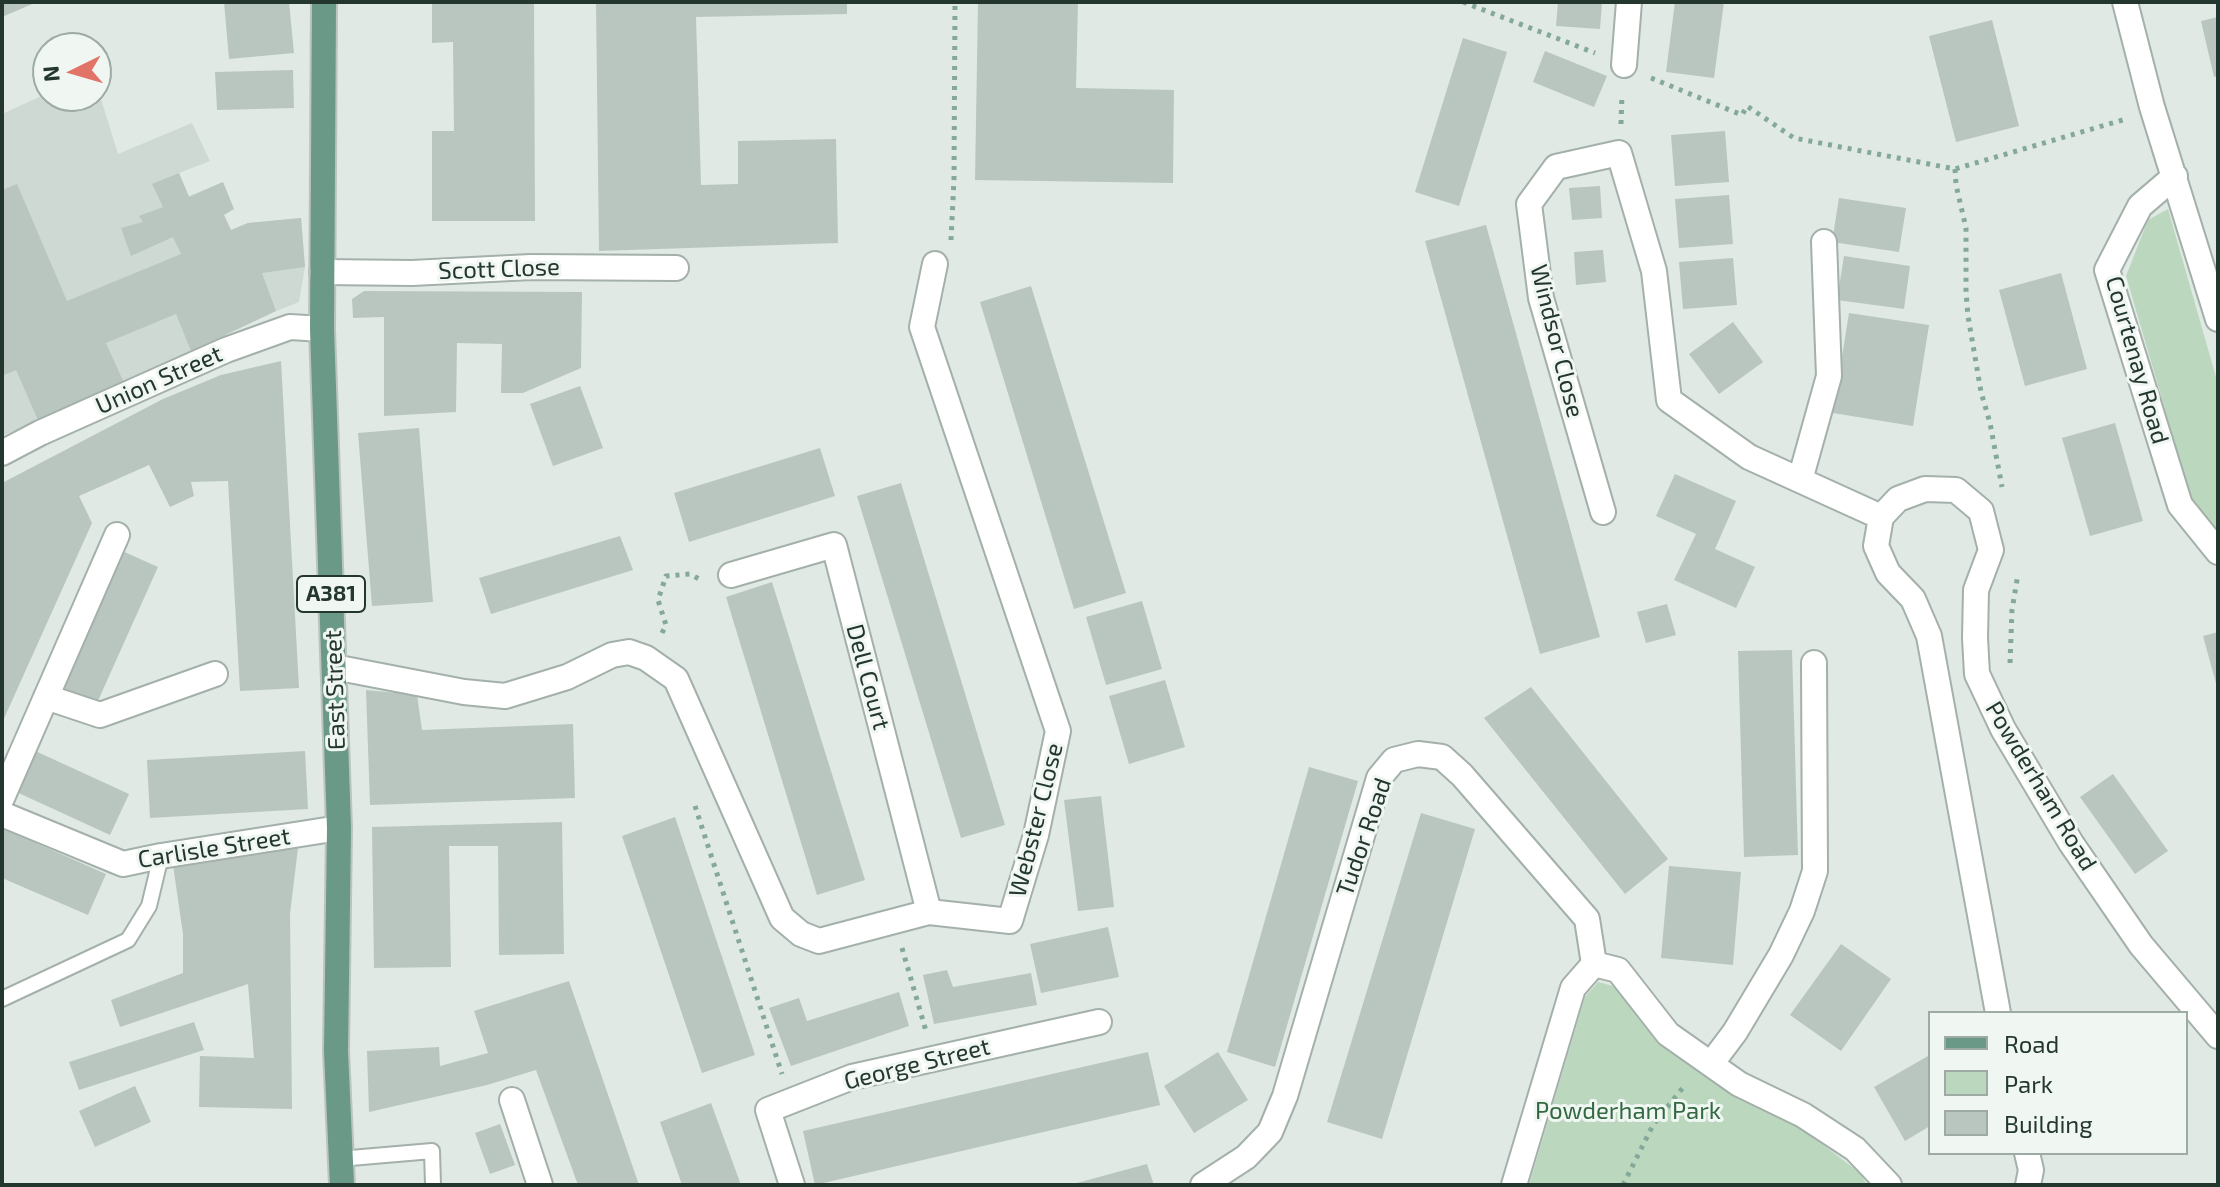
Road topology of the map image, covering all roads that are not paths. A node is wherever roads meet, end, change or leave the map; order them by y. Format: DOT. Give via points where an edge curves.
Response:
graph roads {
  1 [pos="324,2"];
  2 [pos="1629,2"];
  3 [pos="2125,2"];
  4 [pos="1624,65"];
  5 [pos="2175,176"];
  6 [pos="1824,242"];
  7 [pos="935,264"];
  8 [pos="676,268"];
  9 [pos="322,272"];
  10 [pos="2218,319"];
  11 [pos="322,329"];
  12 [pos="2,453"];
  13 [pos="1800,480"];
  14 [pos="1603,512"];
  15 [pos="1881,517"];
  16 [pos="117,535"];
  17 [pos="2218,552"];
  18 [pos="731,575"];
  19 [pos="1814,663"];
  20 [pos="334,667"];
  21 [pos="215,674"];
  22 [pos="46,697"];
  23 [pos="2,798"];
  24 [pos="2,814"];
  25 [pos="339,828"];
  26 [pos="161,856"];
  27 [pos="929,912"];
  28 [pos="1594,964"];
  29 [pos="2,999"];
  30 [pos="1998,1011"];
  31 [pos="1099,1022"];
  32 [pos="2218,1036"];
  33 [pos="1707,1062"];
  34 [pos="512,1100"];
  35 [pos="2027,1155"];
  36 [pos="339,1159"];
  37 [pos="342,1185"];
  38 [pos="433,1185"];
  39 [pos="540,1185"];
  40 [pos="792,1185"];
  41 [pos="1203,1185"];
  42 [pos="1514,1185"];
  43 [pos="1889,1185"];
  44 [pos="2028,1185"];
  1 -- 9 [label="main road, East Street / A381"];
  2 -- 4 [label="street"];
  3 -- 5 [label="street"];
  5 -- 10 [label="street"];
  5 -- 17 [label="street, Courtenay Road" via="2140,206 2107,270 2180,505"];
  6 -- 13 [label="street" via="1829,376"];
  7 -- 27 [label="street, Webster Close" via="922,327 1058,731 1036,835 1010,921"];
  8 -- 9 [label="street, Scott Close"];
  9 -- 11 [label="main road, East Street / A381"];
  11 -- 12 [label="street, Union Street" via="290,327 226,350"];
  11 -- 20 [label="main road, East Street / A381"];
  13 -- 14 [label="street, Windsor Close" via="1749,457 1669,400 1654,271 1619,153 1556,167 1529,204 1541,298"];
  13 -- 15 [label="street"];
  15 -- 30 [label="street, Powderham Road" via="1876,546 1888,573 1913,599 1929,636"];
  15 -- 32 [label="street, Powderham Road" via="1898,499 1925,489 1956,490 1981,511 1991,550 1976,590 1977,674 2003,729 2071,843 2141,945"];
  16 -- 22 [label="street"];
  18 -- 27 [label="street, Dell Court" via="834,545"];
  19 -- 33 [label="street" via="1815,871 1781,955 1735,1032"];
  20 -- 25 [label="main road, East Street / A381"];
  20 -- 27 [label="street, Webster Close" via="505,696 567,677 612,655 629,652 646,658 676,679 782,918 819,941"];
  21 -- 22 [label="street" via="100,715"];
  22 -- 23 [label="street"];
  24 -- 26 [label="street, Carlisle Street" via="123,864"];
  25 -- 26 [label="street, Carlisle Street"];
  25 -- 36 [label="main road, East Street / A381"];
  26 -- 29 [label="lane" via="149,906 128,940"];
  28 -- 33 [label="street" via="1618,970 1668,1034"];
  28 -- 41 [label="street, Tudor Road" via="1587,919 1462,775 1442,757 1418,754 1394,760 1379,778 1270,1132 1246,1157"];
  28 -- 42 [label="street" via="1573,988"];
  31 -- 40 [label="street, George Street" via="852,1077 768,1110"];
  33 -- 43 [label="street" via="1855,1149"];
  34 -- 39 [label="street"];
  35 -- 44 [label="street"];
  36 -- 37 [label="main road, East Street / A381"];
  36 -- 38 [label="lane" via="432,1151"];
}
